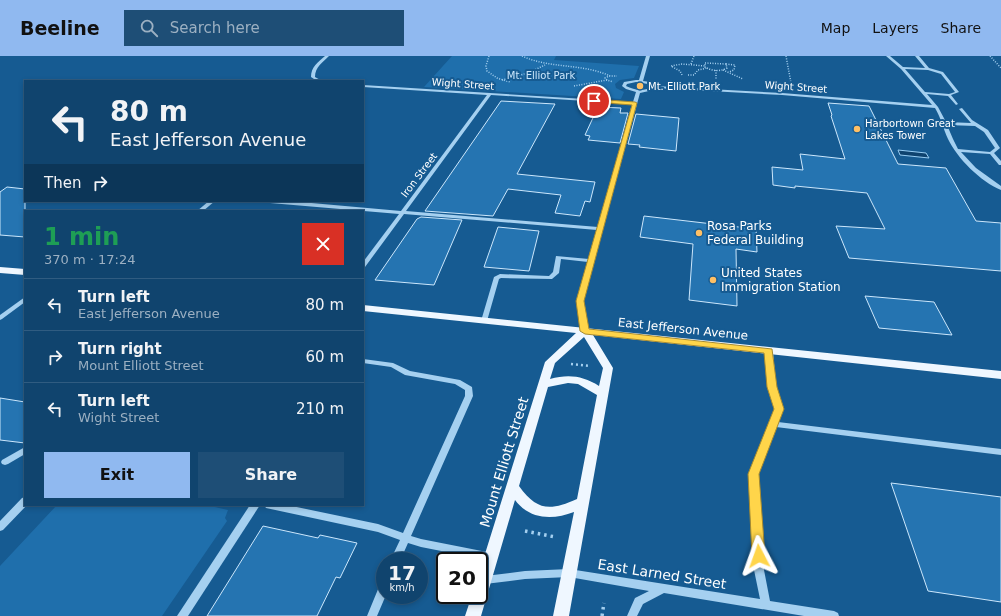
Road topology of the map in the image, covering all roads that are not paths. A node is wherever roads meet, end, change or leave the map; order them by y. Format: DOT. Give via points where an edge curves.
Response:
graph roads {
  1 [pos="327,56"];
  2 [pos="648,56"];
  3 [pos="888,56"];
  4 [pos="917,56"];
  5 [pos="902,68"];
  6 [pos="928,69"];
  7 [pos="318,80"];
  8 [pos="641,81"];
  9 [pos="364,86"];
  10 [pos="654,87"];
  11 [pos="762,88"];
  12 [pos="638,91"];
  13 [pos="764,93"];
  14 [pos="925,93"];
  15 [pos="490,94"];
  16 [pos="949,95"];
  17 [pos="635,103"];
  18 [pos="956,104"];
  19 [pos="936,107"];
  20 [pos="961,109"];
  21 [pos="943,123"];
  22 [pos="977,125"];
  23 [pos="956,150"];
  24 [pos="991,153"];
  25 [pos="1001,164"];
  26 [pos="1001,188"];
  27 [pos="211,202"];
  28 [pos="282,202"];
  29 [pos="201,210"];
  30 [pos="402,212"];
  31 [pos="600,229"];
  32 [pos="591,261"];
  33 [pos="364,265"];
  34 [pos="0,270"];
  35 [pos="24,272"];
  36 [pos="24,300"];
  37 [pos="364,308"];
  38 [pos="0,318"];
  39 [pos="484,321"];
  40 [pos="585,331"];
  41 [pos="769,351"];
  42 [pos="364,361"];
  43 [pos="1001,375"];
  44 [pos="543,385"];
  45 [pos="603,394"];
  46 [pos="772,424"];
  47 [pos="24,451"];
  48 [pos="1001,452"];
  49 [pos="5,462"];
  50 [pos="512,487"];
  51 [pos="24,502"];
  52 [pos="582,503"];
  53 [pos="254,506"];
  54 [pos="274,506"];
  55 [pos="0,527"];
  56 [pos="406,537"];
  57 [pos="400,552"];
  58 [pos="492,557"];
  59 [pos="488,570"];
  60 [pos="569,573"];
  61 [pos="488,580"];
  62 [pos="664,588"];
  63 [pos="377,604"];
  64 [pos="477,604"];
  65 [pos="766,605"];
  66 [pos="182,616"];
  67 [pos="372,616"];
  68 [pos="473,616"];
  69 [pos="561,616"];
  70 [pos="632,616"];
  71 [pos="834,616"];
  1 -- 7 [label="street" via="313,72 313,78"];
  2 -- 8 [label="street"];
  3 -- 5 [label="street"];
  4 -- 6 [label="street"];
  5 -- 6 [label="street"];
  5 -- 14 [label="street"];
  6 -- 16 [label="street" via="942,73 957,92"];
  8 -- 10 [label="street"];
  8 -- 12 [label="street" via="624,85"];
  9 -- 15 [label="street, Wight Street"];
  10 -- 12 [label="street"];
  10 -- 13 [label="street, Wight Street"];
  11 -- 13 [label="street"];
  12 -- 17 [label="street"];
  13 -- 19 [label="street, Wight Street"];
  14 -- 16 [label="street"];
  14 -- 19 [label="street"];
  15 -- 17 [label="street, Wight Street"];
  15 -- 30 [label="street, Iron Street"];
  16 -- 18 [label="street"];
  17 -- 31 [label="street"];
  19 -- 21 [label="street"];
  20 -- 22 [label="street" via="970,121"];
  21 -- 22 [label="street"];
  21 -- 23 [label="street"];
  22 -- 24 [label="street" via="986,131 998,148"];
  23 -- 24 [label="street"];
  23 -- 26 [label="street"];
  24 -- 25 [label="street"];
  27 -- 29 [label="street"];
  28 -- 30 [label="street"];
  30 -- 31 [label="street"];
  30 -- 33 [label="street, Iron Street"];
  31 -- 32 [label="street"];
  32 -- 39 [label="street" via="558,257 556,273 550,278 496,278"];
  32 -- 40 [label="street" via="580,301"];
  34 -- 35 [label="main road"];
  36 -- 38 [label="street"];
  37 -- 39 [label="main road, East Jefferson Avenue"];
  39 -- 40 [label="main road, East Jefferson Avenue"];
  40 -- 41 [label="main road, East Jefferson Avenue"];
  40 -- 44 [label="main road, Mount Elliott Street" via="550,362"];
  40 -- 45 [label="main road" via="608,368"];
  41 -- 43 [label="main road, East Jefferson Avenue"];
  41 -- 46 [label="street" via="772,387 779,409"];
  42 -- 56 [label="street" via="393,365 408,373 457,382 469,389 469,396"];
  44 -- 45 [label="main road" via="575,379 590,384"];
  44 -- 50 [label="main road, Mount Elliott Street"];
  45 -- 52 [label="main road"];
  46 -- 48 [label="street"];
  46 -- 65 [label="street" via="753,474 760,570"];
  47 -- 49 [label="street"];
  50 -- 52 [label="main road" via="526,505 542,512 561,512"];
  50 -- 58 [label="main road, Mount Elliott Street"];
  51 -- 55 [label="street"];
  52 -- 60 [label="main road"];
  53 -- 66 [label="street"];
  54 -- 56 [label="street" via="378,528"];
  56 -- 57 [label="street"];
  56 -- 58 [label="street" via="421,543"];
  58 -- 59 [label="main road, Mount Elliott Street"];
  60 -- 61 [label="street, East Larned Street"];
  60 -- 62 [label="street, East Larned Street"];
  60 -- 69 [label="main road"];
  62 -- 65 [label="street, East Larned Street"];
  62 -- 70 [label="street" via="639,601"];
  63 -- 67 [label="street"];
  64 -- 68 [label="main road, Mount Elliott Street"];
  65 -- 71 [label="street, East Larned Street"];
}
